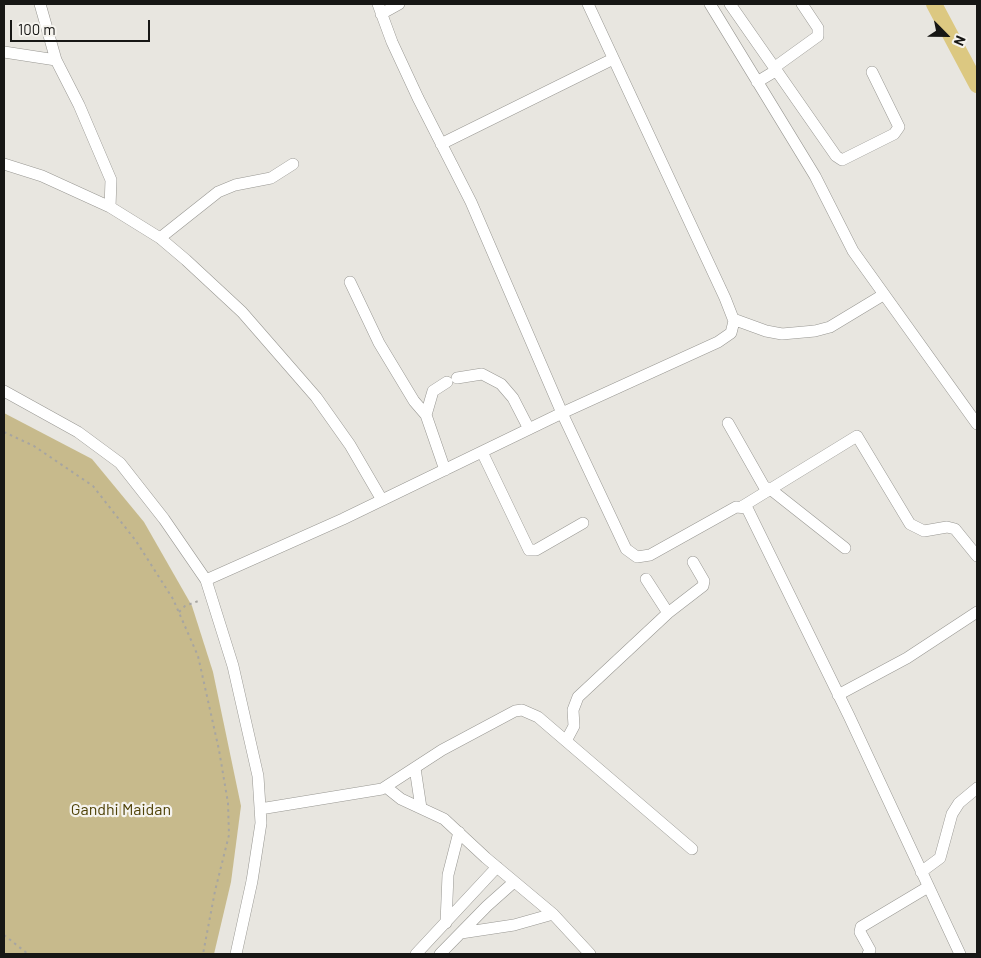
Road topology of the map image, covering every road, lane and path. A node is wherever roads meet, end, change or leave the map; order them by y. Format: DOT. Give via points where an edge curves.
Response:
graph roads {
  1 [pos="40,4"];
  2 [pos="399,4"];
  3 [pos="588,4"];
  4 [pos="710,4"];
  5 [pos="730,4"];
  6 [pos="802,4"];
  7 [pos="380,9"];
  8 [pos="4,52"];
  9 [pos="612,59"];
  10 [pos="56,60"];
  11 [pos="776,68"];
  12 [pos="872,72"];
  13 [pos="757,82"];
  14 [pos="441,144"];
  15 [pos="4,164"];
  16 [pos="293,164"];
  17 [pos="110,206"];
  18 [pos="160,238"];
  19 [pos="350,282"];
  20 [pos="883,295"];
  21 [pos="733,318"];
  22 [pos="4,391"];
  23 [pos="562,413"];
  24 [pos="426,414"];
  25 [pos="728,423"];
  26 [pos="977,424"];
  27 [pos="529,429"];
  28 [pos="4,432"];
  29 [pos="482,452"];
  30 [pos="445,470"];
  31 [pos="768,489"];
  32 [pos="382,500"];
  33 [pos="742,506"];
  34 [pos="583,523"];
  35 [pos="845,548"];
  36 [pos="977,556"];
  37 [pos="693,562"];
  38 [pos="646,579"];
  39 [pos="206,580"];
  40 [pos="211,596"];
  41 [pos="179,612"];
  42 [pos="977,612"];
  43 [pos="668,613"];
  44 [pos="838,695"];
  45 [pos="566,741"];
  46 [pos="415,768"];
  47 [pos="386,787"];
  48 [pos="977,788"];
  49 [pos="260,808"];
  50 [pos="421,808"];
  51 [pos="459,832"];
  52 [pos="692,849"];
  53 [pos="496,867"];
  54 [pos="921,872"];
  55 [pos="514,882"];
  56 [pos="928,887"];
  57 [pos="553,914"];
  58 [pos="446,923"];
  59 [pos="461,933"];
  60 [pos="4,935"];
  61 [pos="28,954"];
  62 [pos="203,954"];
  63 [pos="236,954"];
  64 [pos="416,954"];
  65 [pos="440,954"];
  66 [pos="590,954"];
  67 [pos="868,954"];
  68 [pos="960,954"];
  1 -- 10 [label="street"];
  2 -- 7 [label="street"];
  3 -- 9 [label="street"];
  4 -- 13 [label="street"];
  5 -- 11 [label="street"];
  6 -- 11 [label="street" via="818,28 818,36"];
  7 -- 14 [label="street" via="392,42"];
  8 -- 10 [label="street"];
  9 -- 14 [label="street"];
  9 -- 21 [label="street"];
  10 -- 17 [label="street" via="111,180"];
  11 -- 12 [label="street" via="836,156 845,160 894,134 899,127"];
  11 -- 13 [label="street"];
  13 -- 20 [label="street" via="815,176 853,251"];
  14 -- 23 [label="street" via="472,202"];
  15 -- 17 [label="street" via="42,176"];
  16 -- 18 [label="street" via="271,178 218,192"];
  17 -- 18 [label="street"];
  18 -- 32 [label="street" via="242,312 316,397 350,445"];
  19 -- 24 [label="street" via="378,343 414,401"];
  20 -- 21 [label="street" via="830,327 816,331 782,334"];
  20 -- 26 [label="street"];
  21 -- 23 [label="street" via="731,332 718,342"];
  22 -- 39 [label="street" via="78,432 120,464 164,519"];
  23 -- 27 [label="street"];
  23 -- 33 [label="street" via="621,542 631,554 650,555"];
  24 -- 27 [label="street" via="433,391 452,380 482,374 501,384 513,398"];
  24 -- 30 [label="street"];
  25 -- 31 [label="street"];
  27 -- 29 [label="street"];
  28 -- 41 [label="path" via="34,446 93,486 136,541"];
  29 -- 30 [label="street"];
  29 -- 34 [label="street" via="529,550 536,550"];
  30 -- 32 [label="street"];
  31 -- 33 [label="street"];
  31 -- 35 [label="street"];
  31 -- 36 [label="street" via="857,436 910,524 924,532 951,527"];
  32 -- 39 [label="street"];
  33 -- 44 [label="street" via="749,512"];
  37 -- 43 [label="street" via="704,584"];
  38 -- 43 [label="street"];
  39 -- 40 [label="street"];
  40 -- 41 [label="path" via="185,606"];
  40 -- 49 [label="street" via="243,704 258,776"];
  41 -- 62 [label="path" via="198,656 228,803 229,835"];
  42 -- 44 [label="street" via="906,658"];
  43 -- 45 [label="street" via="578,697 573,710 574,726"];
  44 -- 54 [label="street"];
  45 -- 46 [label="street" via="532,713 515,711"];
  45 -- 52 [label="street"];
  46 -- 47 [label="street"];
  46 -- 50 [label="street"];
  47 -- 49 [label="street" via="372,792"];
  47 -- 50 [label="street" via="401,799"];
  48 -- 54 [label="street" via="959,803 952,814 938,861"];
  49 -- 63 [label="street" via="257,851"];
  50 -- 51 [label="street" via="444,819"];
  51 -- 53 [label="street"];
  51 -- 58 [label="street" via="448,875"];
  53 -- 55 [label="street"];
  53 -- 58 [label="street"];
  54 -- 56 [label="street"];
  55 -- 57 [label="street"];
  55 -- 59 [label="street"];
  56 -- 67 [label="street" via="860,927 870,950"];
  56 -- 68 [label="street"];
  57 -- 59 [label="street" via="508,926"];
  57 -- 66 [label="street"];
  58 -- 64 [label="street"];
  59 -- 65 [label="street"];
  60 -- 61 [label="path"];
}
